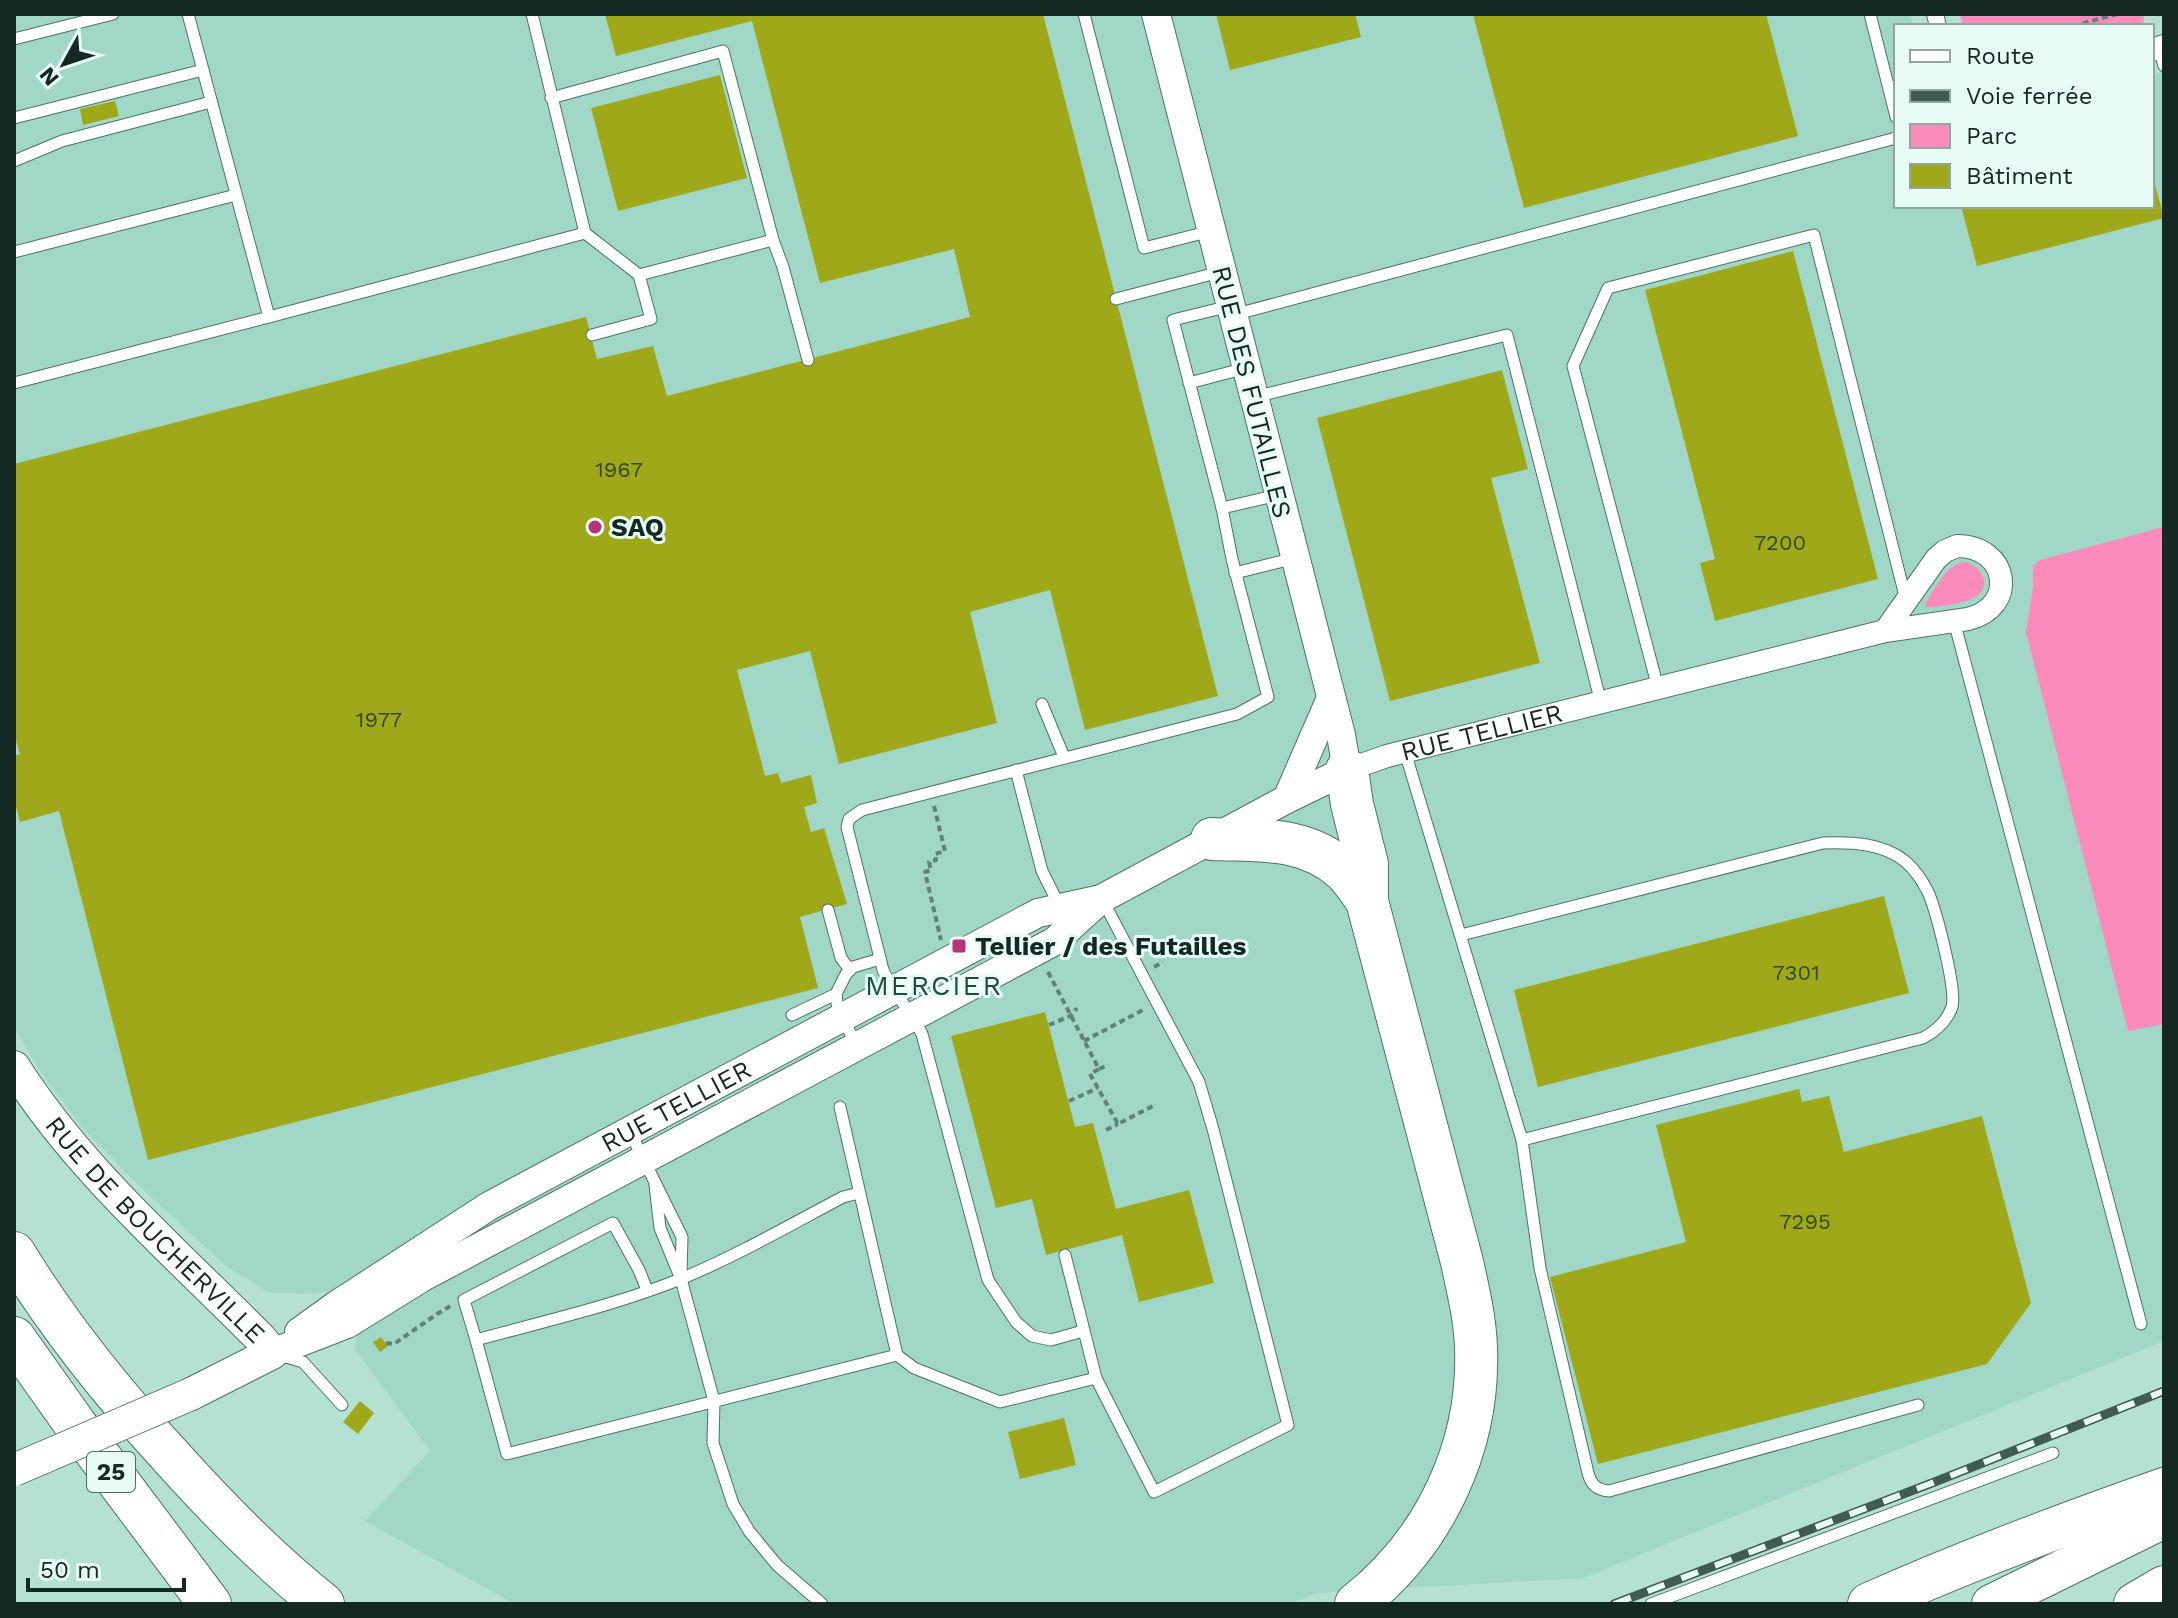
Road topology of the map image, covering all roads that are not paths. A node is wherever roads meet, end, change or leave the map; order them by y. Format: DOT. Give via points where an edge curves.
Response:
graph roads {
  1 [pos="113,14"];
  2 [pos="188,14"];
  3 [pos="532,14"];
  4 [pos="1084,14"];
  5 [pos="1156,14"];
  6 [pos="1870,14"];
  7 [pos="14,39"];
  8 [pos="203,70"];
  9 [pos="551,98"];
  10 [pos="211,102"];
  11 [pos="1894,109"];
  12 [pos="14,118"];
  13 [pos="1894,139"];
  14 [pos="14,161"];
  15 [pos="236,195"];
  16 [pos="1211,231"];
  17 [pos="585,233"];
  18 [pos="773,240"];
  19 [pos="14,252"];
  20 [pos="1222,271"];
  21 [pos="639,275"];
  22 [pos="1116,299"];
  23 [pos="1232,310"];
  24 [pos="269,317"];
  25 [pos="592,335"];
  26 [pos="808,360"];
  27 [pos="1247,368"];
  28 [pos="14,383"];
  29 [pos="1189,383"];
  30 [pos="1254,397"];
  31 [pos="1279,494"];
  32 [pos="1222,508"];
  33 [pos="1295,558"];
  34 [pos="1235,573"];
  35 [pos="1906,601"];
  36 [pos="1954,621"];
  37 [pos="1885,631"];
  38 [pos="1658,688"];
  39 [pos="1331,698"];
  40 [pos="1601,703"];
  41 [pos="1042,704"];
  42 [pos="1405,752"];
  43 [pos="1064,757"];
  44 [pos="1016,770"];
  45 [pos="1347,770"];
  46 [pos="1287,799"];
  47 [pos="1212,839"];
  48 [pos="1101,899"];
  49 [pos="1367,901"];
  50 [pos="828,910"];
  51 [pos="1066,918"];
  52 [pos="1461,935"];
  53 [pos="880,959"];
  54 [pos="850,970"];
  55 [pos="894,991"];
  56 [pos="839,1006"];
  57 [pos="792,1015"];
  58 [pos="914,1018"];
  59 [pos="858,1048"];
  60 [pos="14,1067"];
  61 [pos="840,1107"];
  62 [pos="630,1132"];
  63 [pos="1522,1140"];
  64 [pos="650,1173"];
  65 [pos="859,1193"];
  66 [pos="14,1253"];
  67 [pos="1065,1255"];
  68 [pos="681,1279"];
  69 [pos="647,1290"];
  70 [pos="2141,1324"];
  71 [pos="1083,1331"];
  72 [pos="14,1338"];
  73 [pos="476,1340"];
  74 [pos="272,1353"];
  75 [pos="897,1355"];
  76 [pos="1096,1378"];
  77 [pos="714,1401"];
  78 [pos="342,1405"];
  79 [pos="1918,1405"];
  80 [pos="2053,1453"];
  81 [pos="14,1470"];
  82 [pos="2164,1489"];
  83 [pos="205,1494"];
  84 [pos="2164,1519"];
  85 [pos="2164,1584"];
  86 [pos="210,1604"];
  87 [pos="323,1604"];
  88 [pos="334,1604"];
  89 [pos="822,1604"];
  90 [pos="1356,1604"];
  91 [pos="1651,1604"];
  92 [pos="1869,1604"];
  93 [pos="1991,1604"];
  94 [pos="2120,1604"];
  95 [pos="2135,1604"];
  1 -- 7 [label="lane"];
  2 -- 8 [label="lane"];
  3 -- 9 [label="lane"];
  4 -- 16 [label="lane" via="1144,248"];
  5 -- 16 [label="street, RUE DES FUTAILLES"];
  6 -- 11 [label="lane"];
  8 -- 10 [label="lane"];
  8 -- 12 [label="lane"];
  9 -- 17 [label="lane"];
  9 -- 18 [label="lane" via="723,51"];
  10 -- 14 [label="lane" via="62,141"];
  10 -- 15 [label="lane"];
  13 -- 23 [label="lane"];
  15 -- 19 [label="lane"];
  15 -- 24 [label="lane"];
  16 -- 20 [label="street, RUE DES FUTAILLES"];
  17 -- 21 [label="lane"];
  17 -- 24 [label="lane"];
  18 -- 21 [label="lane"];
  18 -- 26 [label="lane"];
  20 -- 22 [label="lane"];
  20 -- 23 [label="street, RUE DES FUTAILLES"];
  21 -- 25 [label="lane" via="651,319"];
  23 -- 27 [label="street, RUE DES FUTAILLES"];
  23 -- 29 [label="lane" via="1173,320"];
  24 -- 28 [label="lane"];
  27 -- 29 [label="lane"];
  27 -- 30 [label="street, RUE DES FUTAILLES"];
  29 -- 32 [label="lane"];
  30 -- 31 [label="street, RUE DES FUTAILLES"];
  30 -- 40 [label="lane" via="1507,335"];
  31 -- 32 [label="lane"];
  31 -- 33 [label="street, RUE DES FUTAILLES"];
  32 -- 34 [label="lane"];
  33 -- 34 [label="lane"];
  33 -- 39 [label="street, RUE DES FUTAILLES"];
  34 -- 43 [label="lane" via="1268,697 1237,714"];
  35 -- 36 [label="street, RUE TELLIER" via="1945,551 1957,546 1982,550 1992,558 2001,580 1996,602 1979,616"];
  35 -- 37 [label="street, RUE TELLIER"];
  35 -- 38 [label="lane" via="1814,235 1608,288 1573,366"];
  36 -- 37 [label="street, RUE TELLIER"];
  36 -- 70 [label="lane"];
  37 -- 38 [label="street, RUE TELLIER"];
  38 -- 40 [label="street, RUE TELLIER"];
  39 -- 45 [label="street, RUE DES FUTAILLES"];
  39 -- 46 [label="street"];
  40 -- 42 [label="street, RUE TELLIER"];
  41 -- 43 [label="lane"];
  42 -- 45 [label="street, RUE TELLIER"];
  42 -- 52 [label="lane"];
  43 -- 44 [label="lane"];
  44 -- 51 [label="lane" via="1042,871"];
  44 -- 53 [label="lane" via="862,810 849,819 850,844"];
  45 -- 46 [label="street, RUE TELLIER"];
  45 -- 49 [label="highway" via="1367,864"];
  46 -- 47 [label="street, RUE TELLIER"];
  47 -- 48 [label="street, RUE TELLIER"];
  47 -- 49 [label="highway" via="1308,848 1343,871"];
  48 -- 51 [label="street, RUE TELLIER"];
  48 -- 76 [label="lane" via="1199,1082 1288,1425 1154,1492"];
  49 -- 90 [label="highway" via="1462,1262 1476,1373 1469,1430 1437,1511 1405,1556"];
  50 -- 54 [label="lane" via="841,958"];
  51 -- 55 [label="street, RUE TELLIER" via="1038,913"];
  51 -- 58 [label="street, RUE TELLIER" via="1055,941"];
  52 -- 63 [label="lane"];
  52 -- 63 [label="lane" via="1823,843 1857,843 1887,851 1905,861 1929,894 1953,985 1953,1005 1934,1032"];
  53 -- 54 [label="lane"];
  53 -- 55 [label="lane"];
  54 -- 56 [label="lane"];
  55 -- 56 [label="street, RUE TELLIER"];
  55 -- 58 [label="lane"];
  56 -- 57 [label="lane"];
  56 -- 59 [label="lane"];
  56 -- 62 [label="street, RUE TELLIER"];
  58 -- 59 [label="street, RUE TELLIER"];
  58 -- 71 [label="lane" via="988,1280 1021,1329 1032,1336 1051,1340"];
  59 -- 64 [label="street, RUE TELLIER"];
  60 -- 74 [label="main road, RUE DE BOUCHERVILLE" via="102,1179"];
  61 -- 65 [label="lane"];
  62 -- 64 [label="lane"];
  62 -- 74 [label="street, RUE TELLIER" via="489,1206"];
  63 -- 79 [label="lane" via="1540,1268 1595,1487 1609,1491"];
  64 -- 68 [label="lane" via="682,1237"];
  64 -- 74 [label="street, RUE TELLIER" via="412,1284 347,1324"];
  65 -- 68 [label="lane"];
  65 -- 75 [label="lane"];
  66 -- 83 [label="highway" via="93,1365"];
  67 -- 71 [label="lane"];
  68 -- 69 [label="lane"];
  68 -- 77 [label="lane"];
  69 -- 73 [label="lane"];
  69 -- 73 [label="lane" via="613,1223 464,1300"];
  71 -- 76 [label="lane"];
  72 -- 86 [label="highway, 25"];
  73 -- 77 [label="lane" via="507,1454"];
  74 -- 78 [label="lane" via="303,1362"];
  74 -- 81 [label="main road, RUE TELLIER, bridge"];
  75 -- 76 [label="lane" via="914,1368 1000,1402"];
  75 -- 77 [label="lane"];
  77 -- 89 [label="lane" via="713,1443 733,1504 777,1565"];
  80 -- 91 [label="lane"];
  82 -- 92 [label="highway" via="1950,1568"];
  83 -- 87 [label="highway"];
  83 -- 88 [label="highway"];
  84 -- 93 [label="highway"];
  85 -- 94 [label="highway"];
  85 -- 95 [label="highway"];
}
